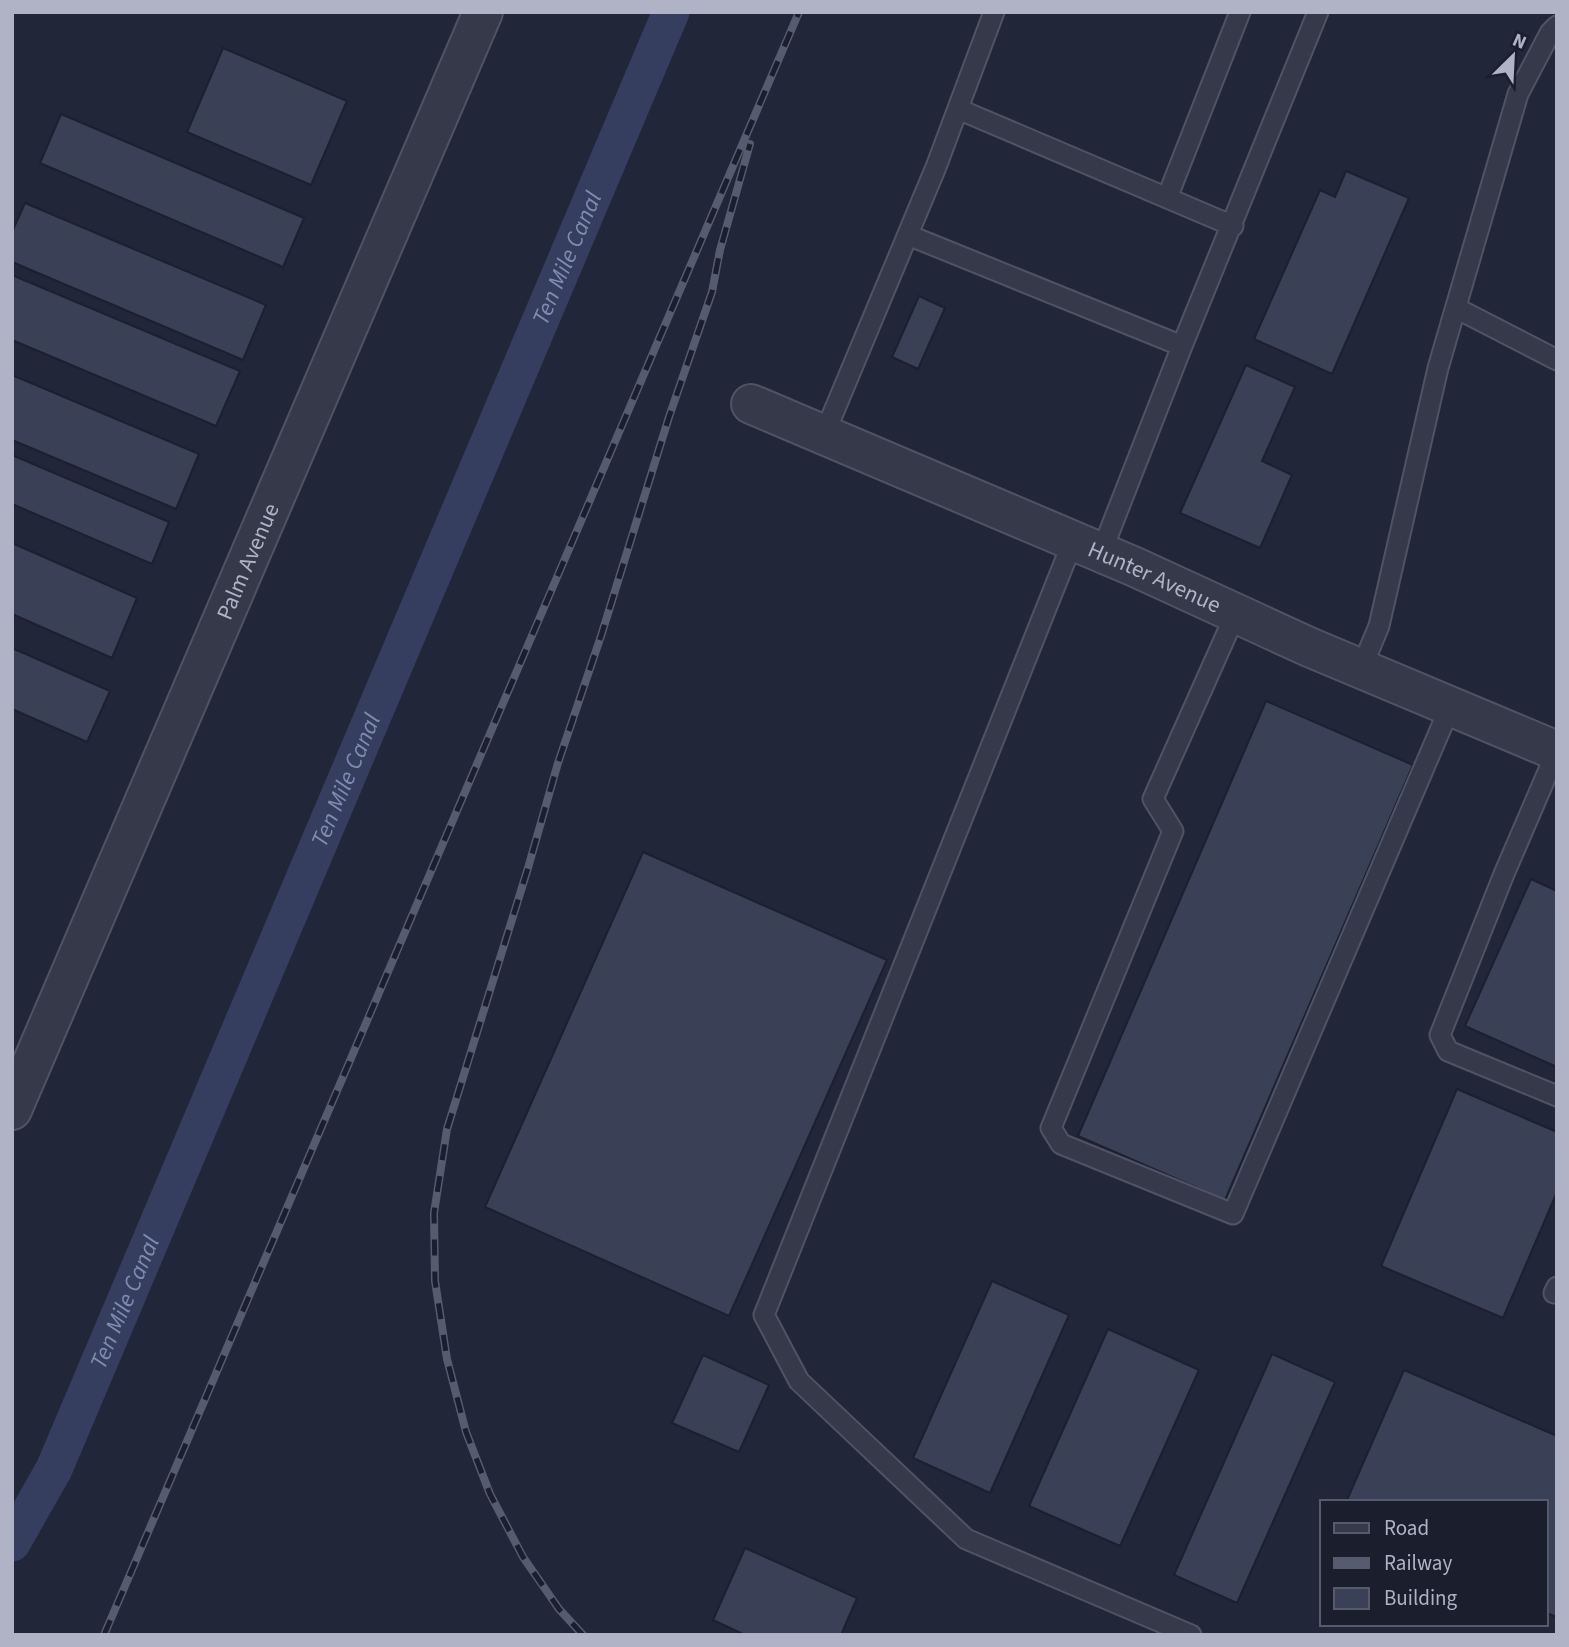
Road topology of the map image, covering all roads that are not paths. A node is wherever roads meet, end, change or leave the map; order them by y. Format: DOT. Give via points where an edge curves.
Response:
graph roads {
  1 [pos="483,12"];
  2 [pos="994,12"];
  3 [pos="1240,12"];
  4 [pos="1318,12"];
  5 [pos="1557,26"];
  6 [pos="958,109"];
  7 [pos="1167,198"];
  8 [pos="1233,226"];
  9 [pos="908,235"];
  10 [pos="1456,308"];
  11 [pos="1182,346"];
  12 [pos="1557,360"];
  13 [pos="751,404"];
  14 [pos="824,435"];
  15 [pos="1087,547"];
  16 [pos="1236,614"];
  17 [pos="1361,669"];
  18 [pos="1450,707"];
  19 [pos="1557,751"];
  20 [pos="1557,1096"];
  21 [pos="12,1110"];
  22 [pos="1191,1635"];
  1 -- 21 [label="street, Palm Avenue"];
  2 -- 6 [label="lane"];
  3 -- 7 [label="lane"];
  4 -- 8 [label="lane"];
  5 -- 10 [label="lane" via="1518,94"];
  6 -- 7 [label="lane"];
  6 -- 9 [label="lane"];
  7 -- 8 [label="lane"];
  8 -- 11 [label="lane"];
  9 -- 11 [label="lane"];
  9 -- 14 [label="lane"];
  10 -- 12 [label="lane"];
  10 -- 17 [label="lane" via="1379,626"];
  11 -- 15 [label="lane"];
  13 -- 14 [label="street, Hunter Avenue"];
  14 -- 15 [label="street, Hunter Avenue"];
  15 -- 16 [label="street, Hunter Avenue"];
  15 -- 22 [label="lane" via="764,1315 799,1381 966,1539"];
  16 -- 17 [label="street, Hunter Avenue"];
  16 -- 18 [label="lane" via="1153,799 1173,831 1051,1128 1061,1144 1233,1214"];
  17 -- 18 [label="street, Hunter Avenue"];
  18 -- 19 [label="street, Hunter Avenue"];
  19 -- 20 [label="lane" via="1440,1035 1448,1051"];
}
